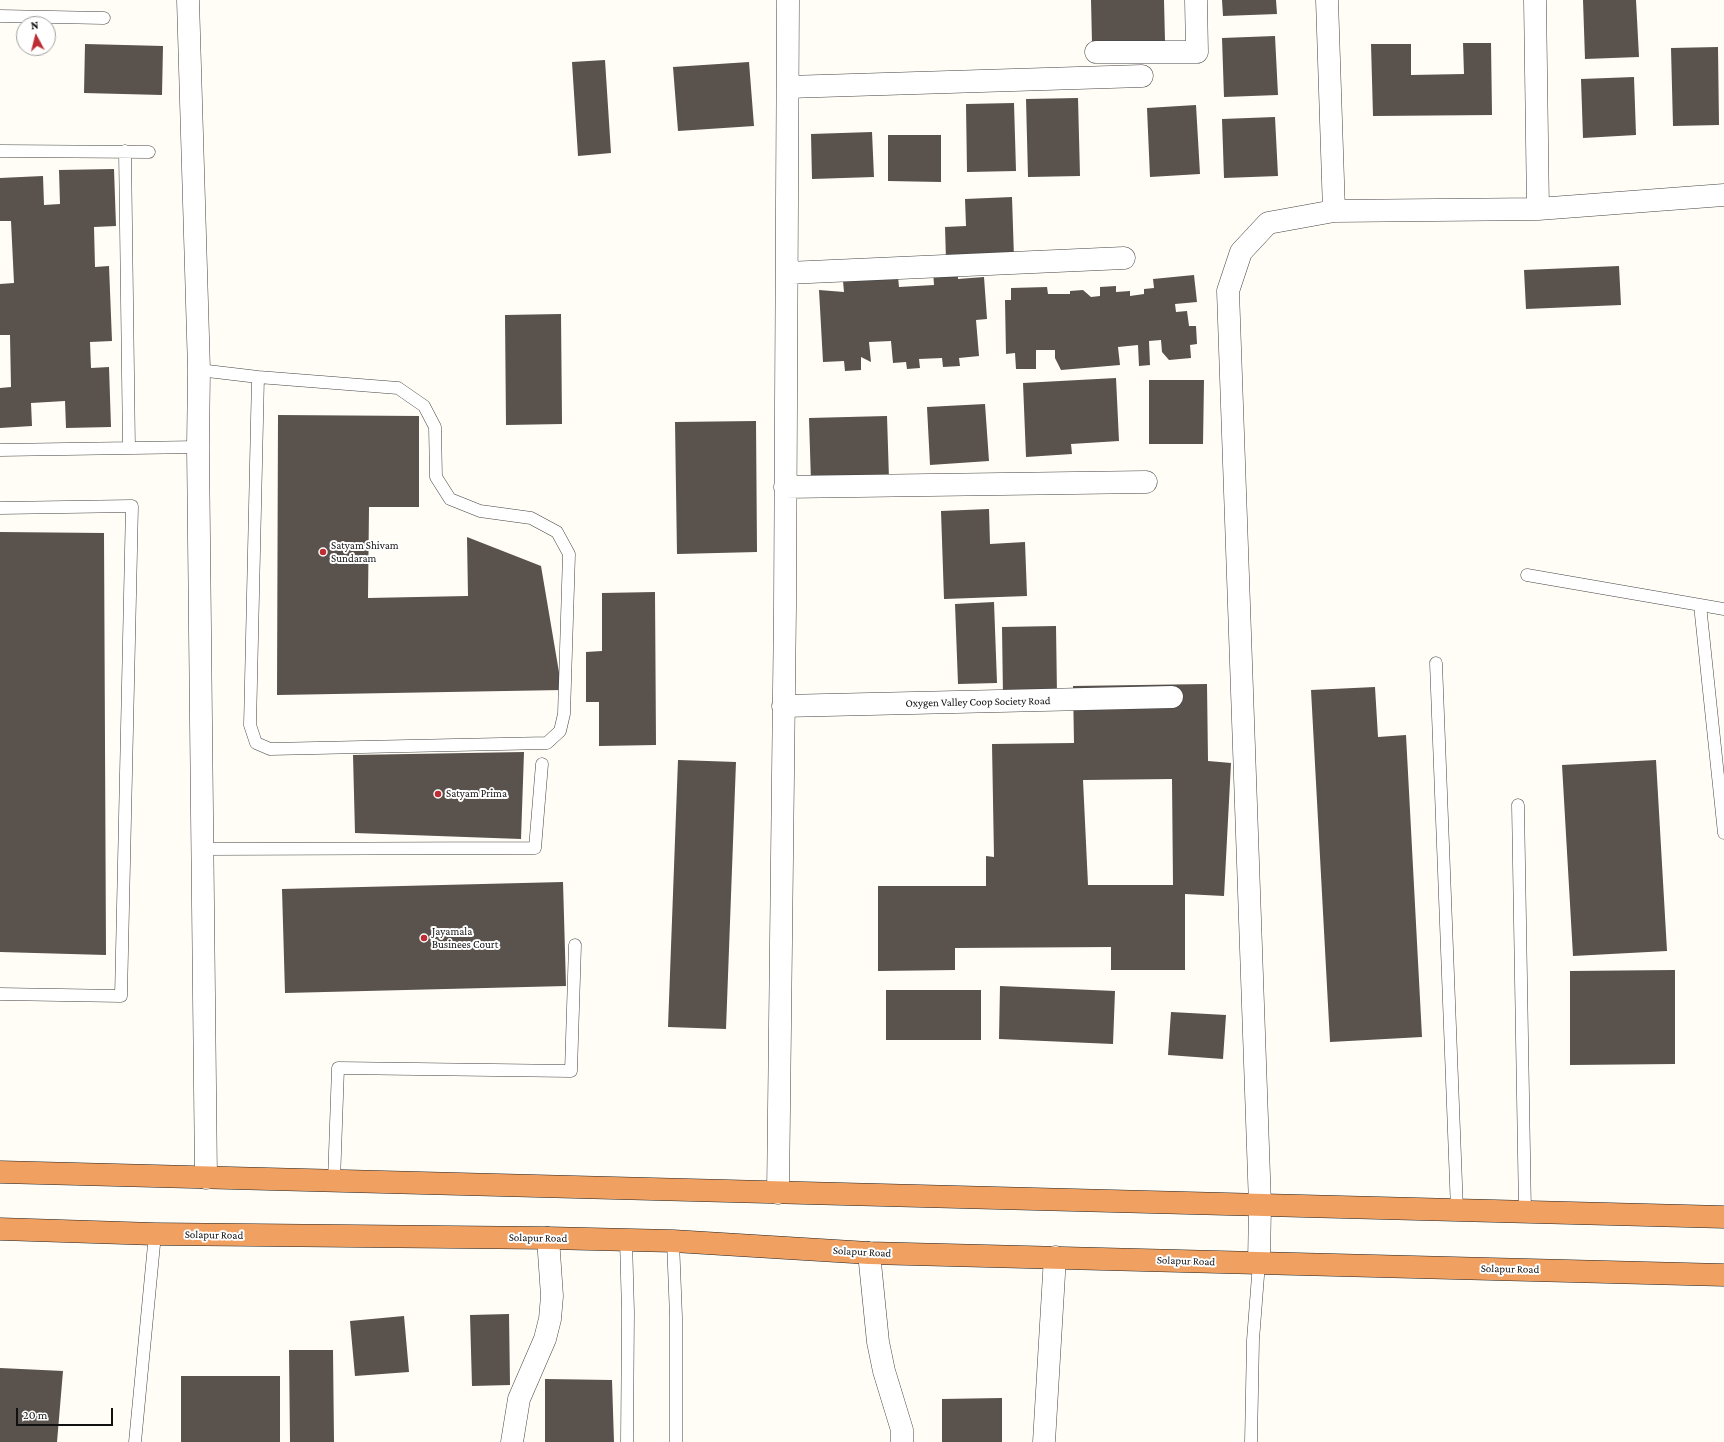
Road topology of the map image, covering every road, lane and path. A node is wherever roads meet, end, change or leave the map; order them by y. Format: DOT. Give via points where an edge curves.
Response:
graph roads {
  1 [pos="188,0"];
  2 [pos="788,0"];
  3 [pos="1196,0"];
  4 [pos="1327,0"];
  5 [pos="1536,0"];
  6 [pos="0,16"];
  7 [pos="104,18"];
  8 [pos="1096,52"];
  9 [pos="1142,76"];
  10 [pos="788,87"];
  11 [pos="0,151"];
  12 [pos="125,151"];
  13 [pos="149,152"];
  14 [pos="1724,195"];
  15 [pos="1538,209"];
  16 [pos="1334,211"];
  17 [pos="1124,258"];
  18 [pos="787,273"];
  19 [pos="199,370"];
  20 [pos="258,377"];
  21 [pos="198,447"];
  22 [pos="129,448"];
  23 [pos="0,450"];
  24 [pos="1146,482"];
  25 [pos="785,487"];
  26 [pos="0,508"];
  27 [pos="1527,575"];
  28 [pos="1700,605"];
  29 [pos="1724,609"];
  30 [pos="1436,663"];
  31 [pos="1172,697"];
  32 [pos="783,706"];
  33 [pos="542,764"];
  34 [pos="1518,805"];
  35 [pos="1724,833"];
  36 [pos="202,849"];
  37 [pos="575,945"];
  38 [pos="0,994"];
  39 [pos="0,1172"];
  40 [pos="206,1178"];
  41 [pos="334,1181"];
  42 [pos="778,1193"];
  43 [pos="1260,1205"];
  44 [pos="1457,1210"];
  45 [pos="1525,1212"];
  46 [pos="1724,1217"];
  47 [pos="0,1230"];
  48 [pos="155,1234"];
  49 [pos="548,1238"];
  50 [pos="626,1240"];
  51 [pos="673,1241"];
  52 [pos="869,1253"];
  53 [pos="1055,1257"];
  54 [pos="1259,1263"];
  55 [pos="1724,1275"];
  56 [pos="135,1442"];
  57 [pos="512,1442"];
  58 [pos="626,1442"];
  59 [pos="676,1442"];
  60 [pos="902,1442"];
  61 [pos="1044,1442"];
  62 [pos="1251,1442"];
  1 -- 19 [label="street"];
  2 -- 10 [label="street"];
  3 -- 8 [label="street" via="1197,52"];
  4 -- 16 [label="street"];
  5 -- 15 [label="street"];
  6 -- 7 [label="lane"];
  9 -- 10 [label="street"];
  10 -- 18 [label="street"];
  11 -- 12 [label="lane"];
  12 -- 13 [label="lane"];
  12 -- 22 [label="lane"];
  14 -- 15 [label="street"];
  15 -- 16 [label="street"];
  16 -- 43 [label="street" via="1268,223 1241,252 1228,291"];
  17 -- 18 [label="street"];
  18 -- 25 [label="street"];
  19 -- 20 [label="lane"];
  19 -- 21 [label="street"];
  20 -- 20 [label="lane" via="250,725 256,743 270,749 546,743 560,731 564,714 569,554 557,532 531,518 480,511 450,499 436,477 435,427 424,406 398,388"];
  21 -- 22 [label="lane"];
  21 -- 36 [label="street"];
  22 -- 23 [label="lane"];
  24 -- 25 [label="street"];
  25 -- 32 [label="street"];
  26 -- 38 [label="lane" via="132,506 121,996"];
  27 -- 28 [label="lane"];
  28 -- 29 [label="lane"];
  28 -- 35 [label="lane"];
  30 -- 44 [label="lane"];
  31 -- 32 [label="street, Oxygen Valley Coop Society Road"];
  32 -- 42 [label="street"];
  33 -- 36 [label="lane" via="535,848"];
  34 -- 45 [label="lane"];
  36 -- 40 [label="street"];
  37 -- 41 [label="lane" via="571,1071 338,1068"];
  39 -- 40 [label="highway"];
  40 -- 41 [label="highway"];
  41 -- 42 [label="highway"];
  42 -- 43 [label="highway"];
  43 -- 44 [label="highway"];
  43 -- 54 [label="street"];
  44 -- 45 [label="highway"];
  45 -- 46 [label="highway"];
  47 -- 48 [label="highway, Solapur Road"];
  48 -- 49 [label="highway, Solapur Road"];
  48 -- 56 [label="lane"];
  49 -- 50 [label="highway, Solapur Road"];
  49 -- 57 [label="street" via="552,1296 550,1319 519,1399"];
  50 -- 51 [label="highway, Solapur Road"];
  50 -- 58 [label="lane"];
  51 -- 52 [label="highway, Solapur Road"];
  51 -- 59 [label="lane"];
  52 -- 53 [label="highway, Solapur Road"];
  52 -- 60 [label="street" via="878,1342 902,1430"];
  53 -- 54 [label="highway, Solapur Road"];
  53 -- 61 [label="street"];
  54 -- 55 [label="highway, Solapur Road"];
  54 -- 62 [label="lane" via="1253,1340"];
}
